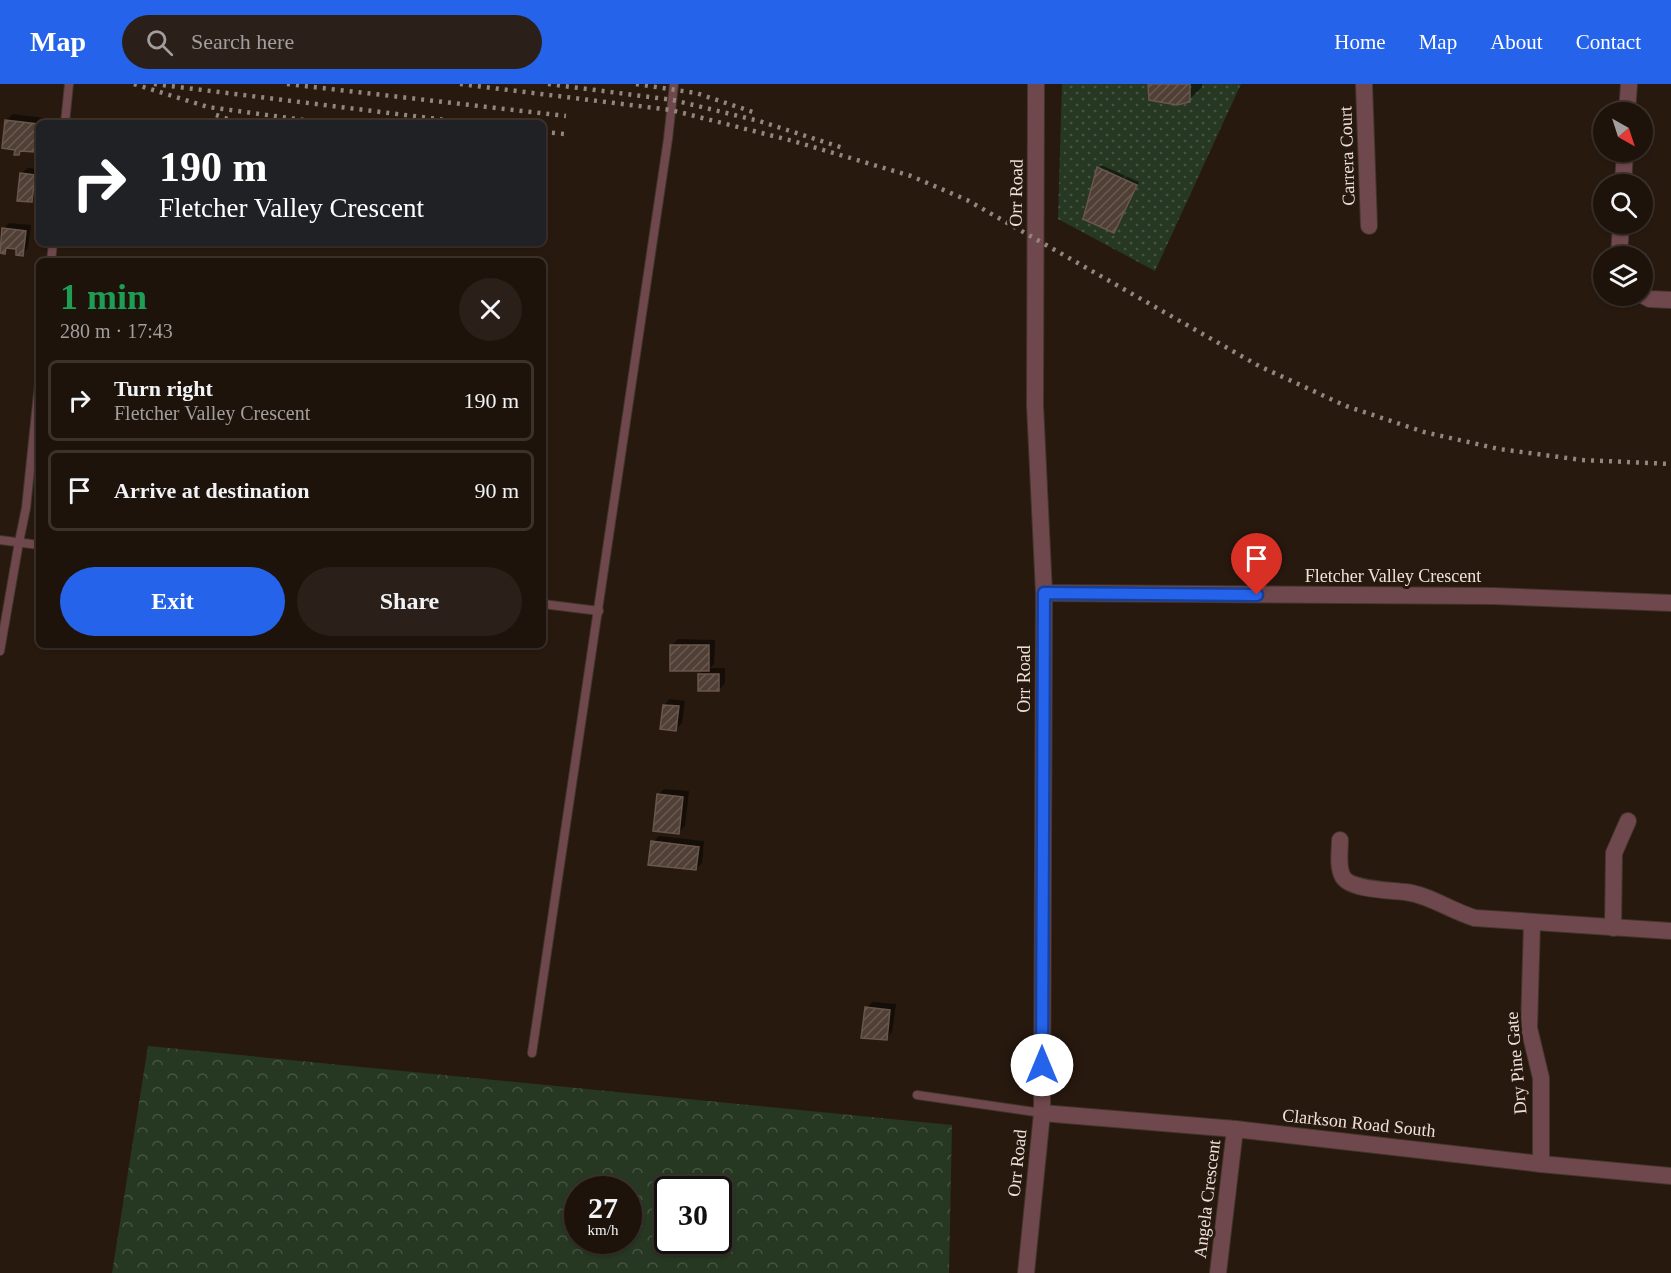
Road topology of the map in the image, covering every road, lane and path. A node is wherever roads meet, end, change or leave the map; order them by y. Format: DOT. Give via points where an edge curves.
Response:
graph roads {
  1 [pos="69,84"];
  2 [pos="674,84"];
  3 [pos="1036,84"];
  4 [pos="1364,84"];
  5 [pos="1629,84"];
  6 [pos="1628,102"];
  7 [pos="65,120"];
  8 [pos="1369,226"];
  9 [pos="1653,299"];
  10 [pos="1671,300"];
  11 [pos="36,415"];
  12 [pos="0,540"];
  13 [pos="19,542"];
  14 [pos="36,545"];
  15 [pos="1044,593"];
  16 [pos="1671,603"];
  17 [pos="546,604"];
  18 [pos="599,611"];
  19 [pos="0,651"];
  20 [pos="1628,820"];
  21 [pos="1340,840"];
  22 [pos="1532,923"];
  23 [pos="1613,928"];
  24 [pos="1671,931"];
  25 [pos="532,1053"];
  26 [pos="916,1095"];
  27 [pos="1042,1113"];
  28 [pos="1235,1129"];
  29 [pos="1541,1164"];
  30 [pos="1671,1176"];
  31 [pos="1026,1273"];
  32 [pos="1218,1273"];
  1 -- 7 [label="lane"];
  2 -- 18 [label="lane"];
  3 -- 15 [label="street, Orr Road" via="1035,405"];
  4 -- 8 [label="street, Carrera Court"];
  5 -- 6 [label="street"];
  9 -- 10 [label="street"];
  11 -- 13 [label="lane" via="27,508"];
  12 -- 13 [label="lane"];
  13 -- 14 [label="lane"];
  13 -- 19 [label="lane"];
  15 -- 16 [label="street, Fletcher Valley Crescent" via="1493,596"];
  15 -- 27 [label="street, Orr Road"];
  17 -- 18 [label="lane"];
  18 -- 25 [label="lane"];
  20 -- 23 [label="street" via="1614,853"];
  21 -- 22 [label="street" via="1343,878 1353,886 1415,893 1475,918"];
  22 -- 23 [label="street"];
  22 -- 29 [label="street, Dry Pine Gate" via="1530,1028 1541,1078"];
  23 -- 24 [label="street"];
  26 -- 27 [label="lane"];
  27 -- 28 [label="street, Clarkson Road South"];
  27 -- 31 [label="street, Orr Road"];
  28 -- 29 [label="street, Clarkson Road South"];
  28 -- 32 [label="street, Angela Crescent"];
  29 -- 30 [label="street, Clarkson Road South"];
}
